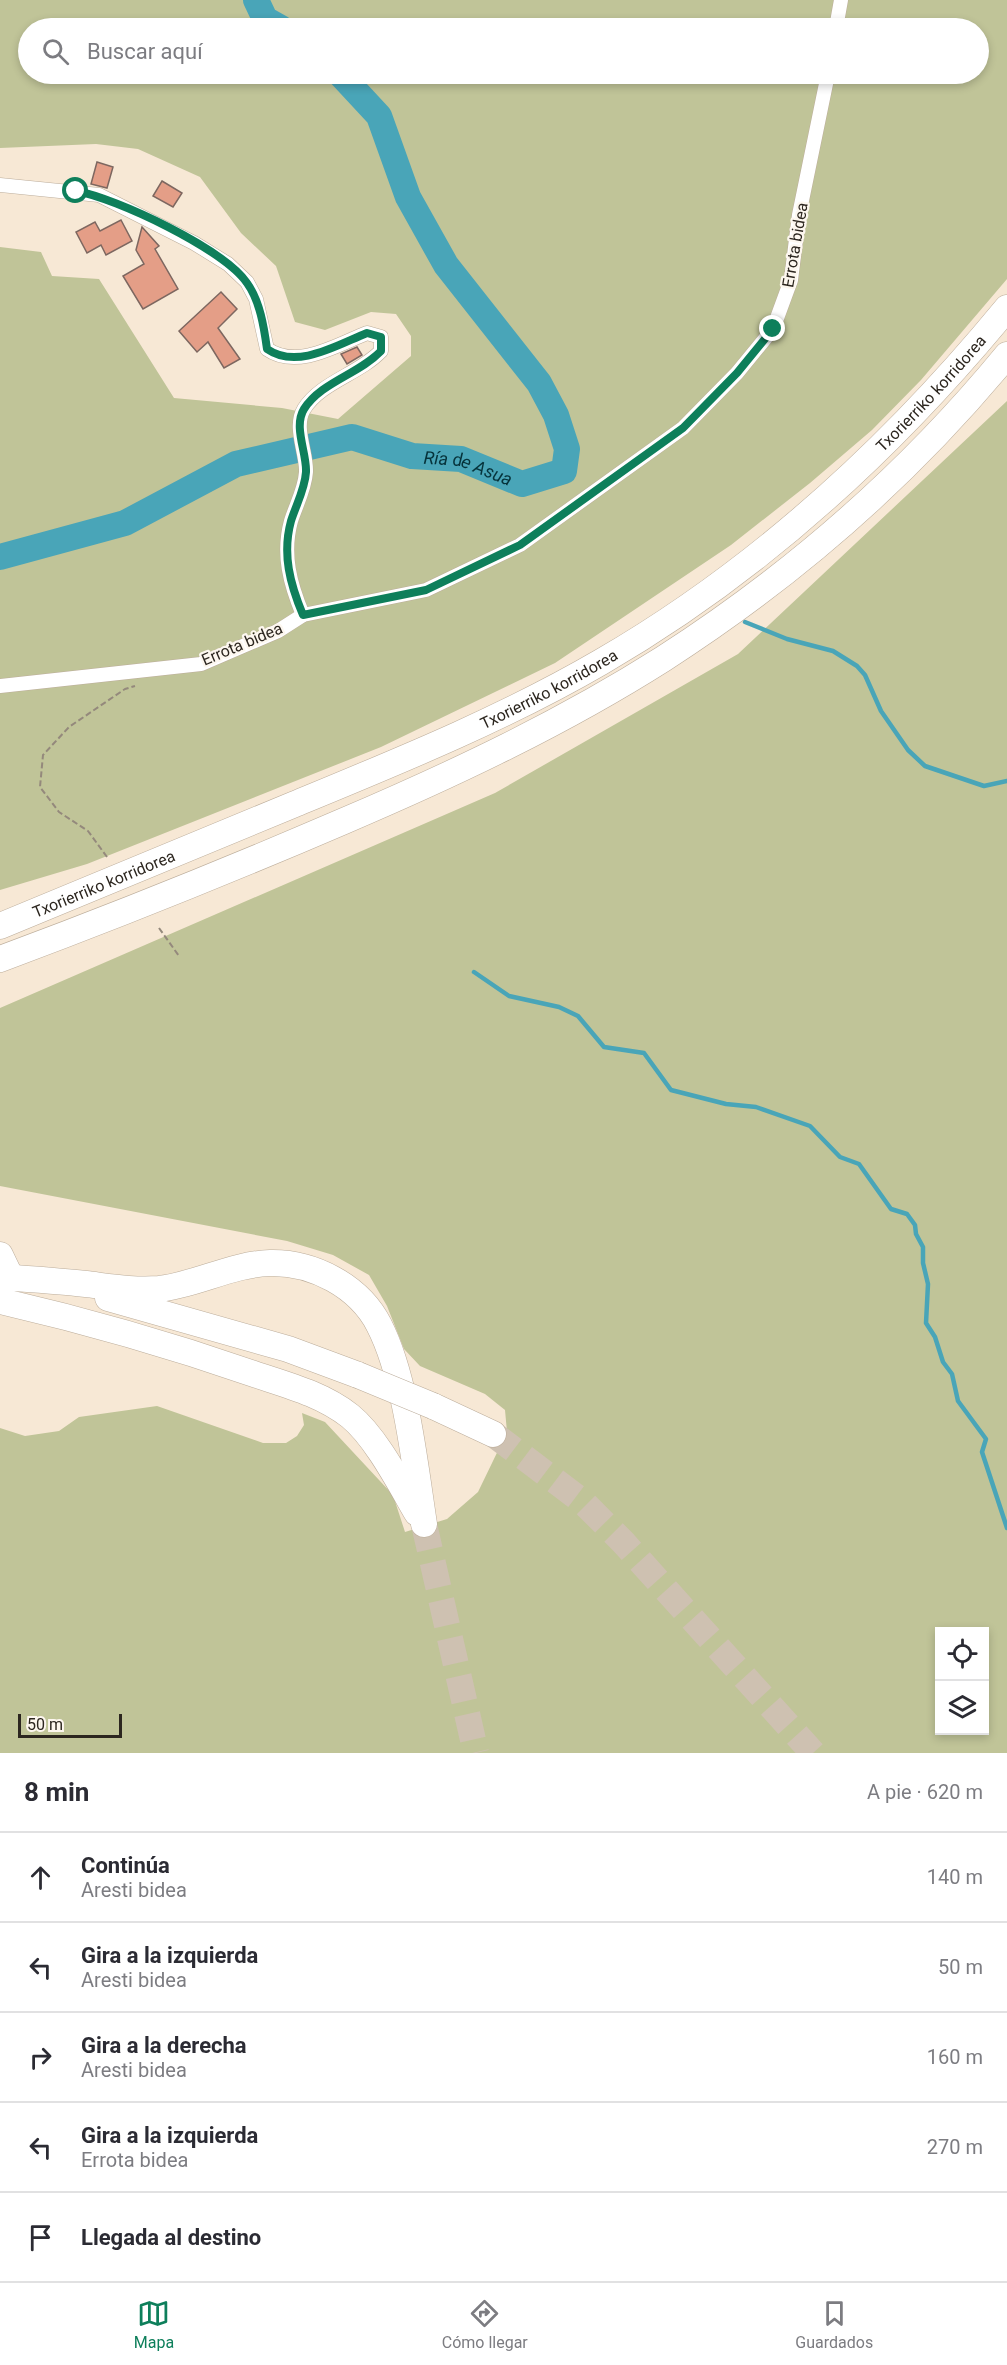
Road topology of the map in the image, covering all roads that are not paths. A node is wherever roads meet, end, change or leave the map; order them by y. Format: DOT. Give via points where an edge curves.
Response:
graph roads {
  1 [pos="841,0"];
  2 [pos="838,18"];
  3 [pos="826,84"];
  4 [pos="0,185"];
  5 [pos="1007,308"];
  6 [pos="1007,355"];
  7 [pos="303,615"];
  8 [pos="0,686"];
  9 [pos="57,903"];
  10 [pos="0,910"];
  11 [pos="101,922"];
  12 [pos="0,926"];
  13 [pos="0,959"];
  14 [pos="0,976"];
  15 [pos="0,1255"];
  16 [pos="3,1288"];
  17 [pos="493,1434"];
  1 -- 2 [label="street"];
  3 -- 7 [label="street, Errota bidea" via="799,215 792,280 773,329 683,428 520,545 426,590"];
  4 -- 7 [label="street" via="99,195 220,259 247,282 256,299 267,349 277,356 311,356 367,333 381,337 381,351 371,362 319,393 303,410 300,427 306,473 291,522 287,556 291,586"];
  5 -- 9 [label="highway, Txorierriko korridorea" via="933,394 825,500 736,571 648,633 558,686 444,743"];
  6 -- 11 [label="highway, Txorierriko korridorea" via="919,453 844,523 664,658 573,712 436,781"];
  7 -- 8 [label="street, Errota bidea" via="278,631 201,664"];
  9 -- 10 [label="highway"];
  9 -- 12 [label="highway, Txorierriko korridorea"];
  11 -- 13 [label="highway, Txorierriko korridorea"];
  11 -- 14 [label="highway"];
  15 -- 16 [label="highway"];
  16 -- 16 [label="highway" via="96,1323 317,1395 351,1417 384,1457 424,1524 410,1435 394,1365 380,1326 357,1296 330,1277 301,1267 270,1263 161,1289"];
  16 -- 17 [label="highway, bridge" via="110,1299 288,1349"];
}
